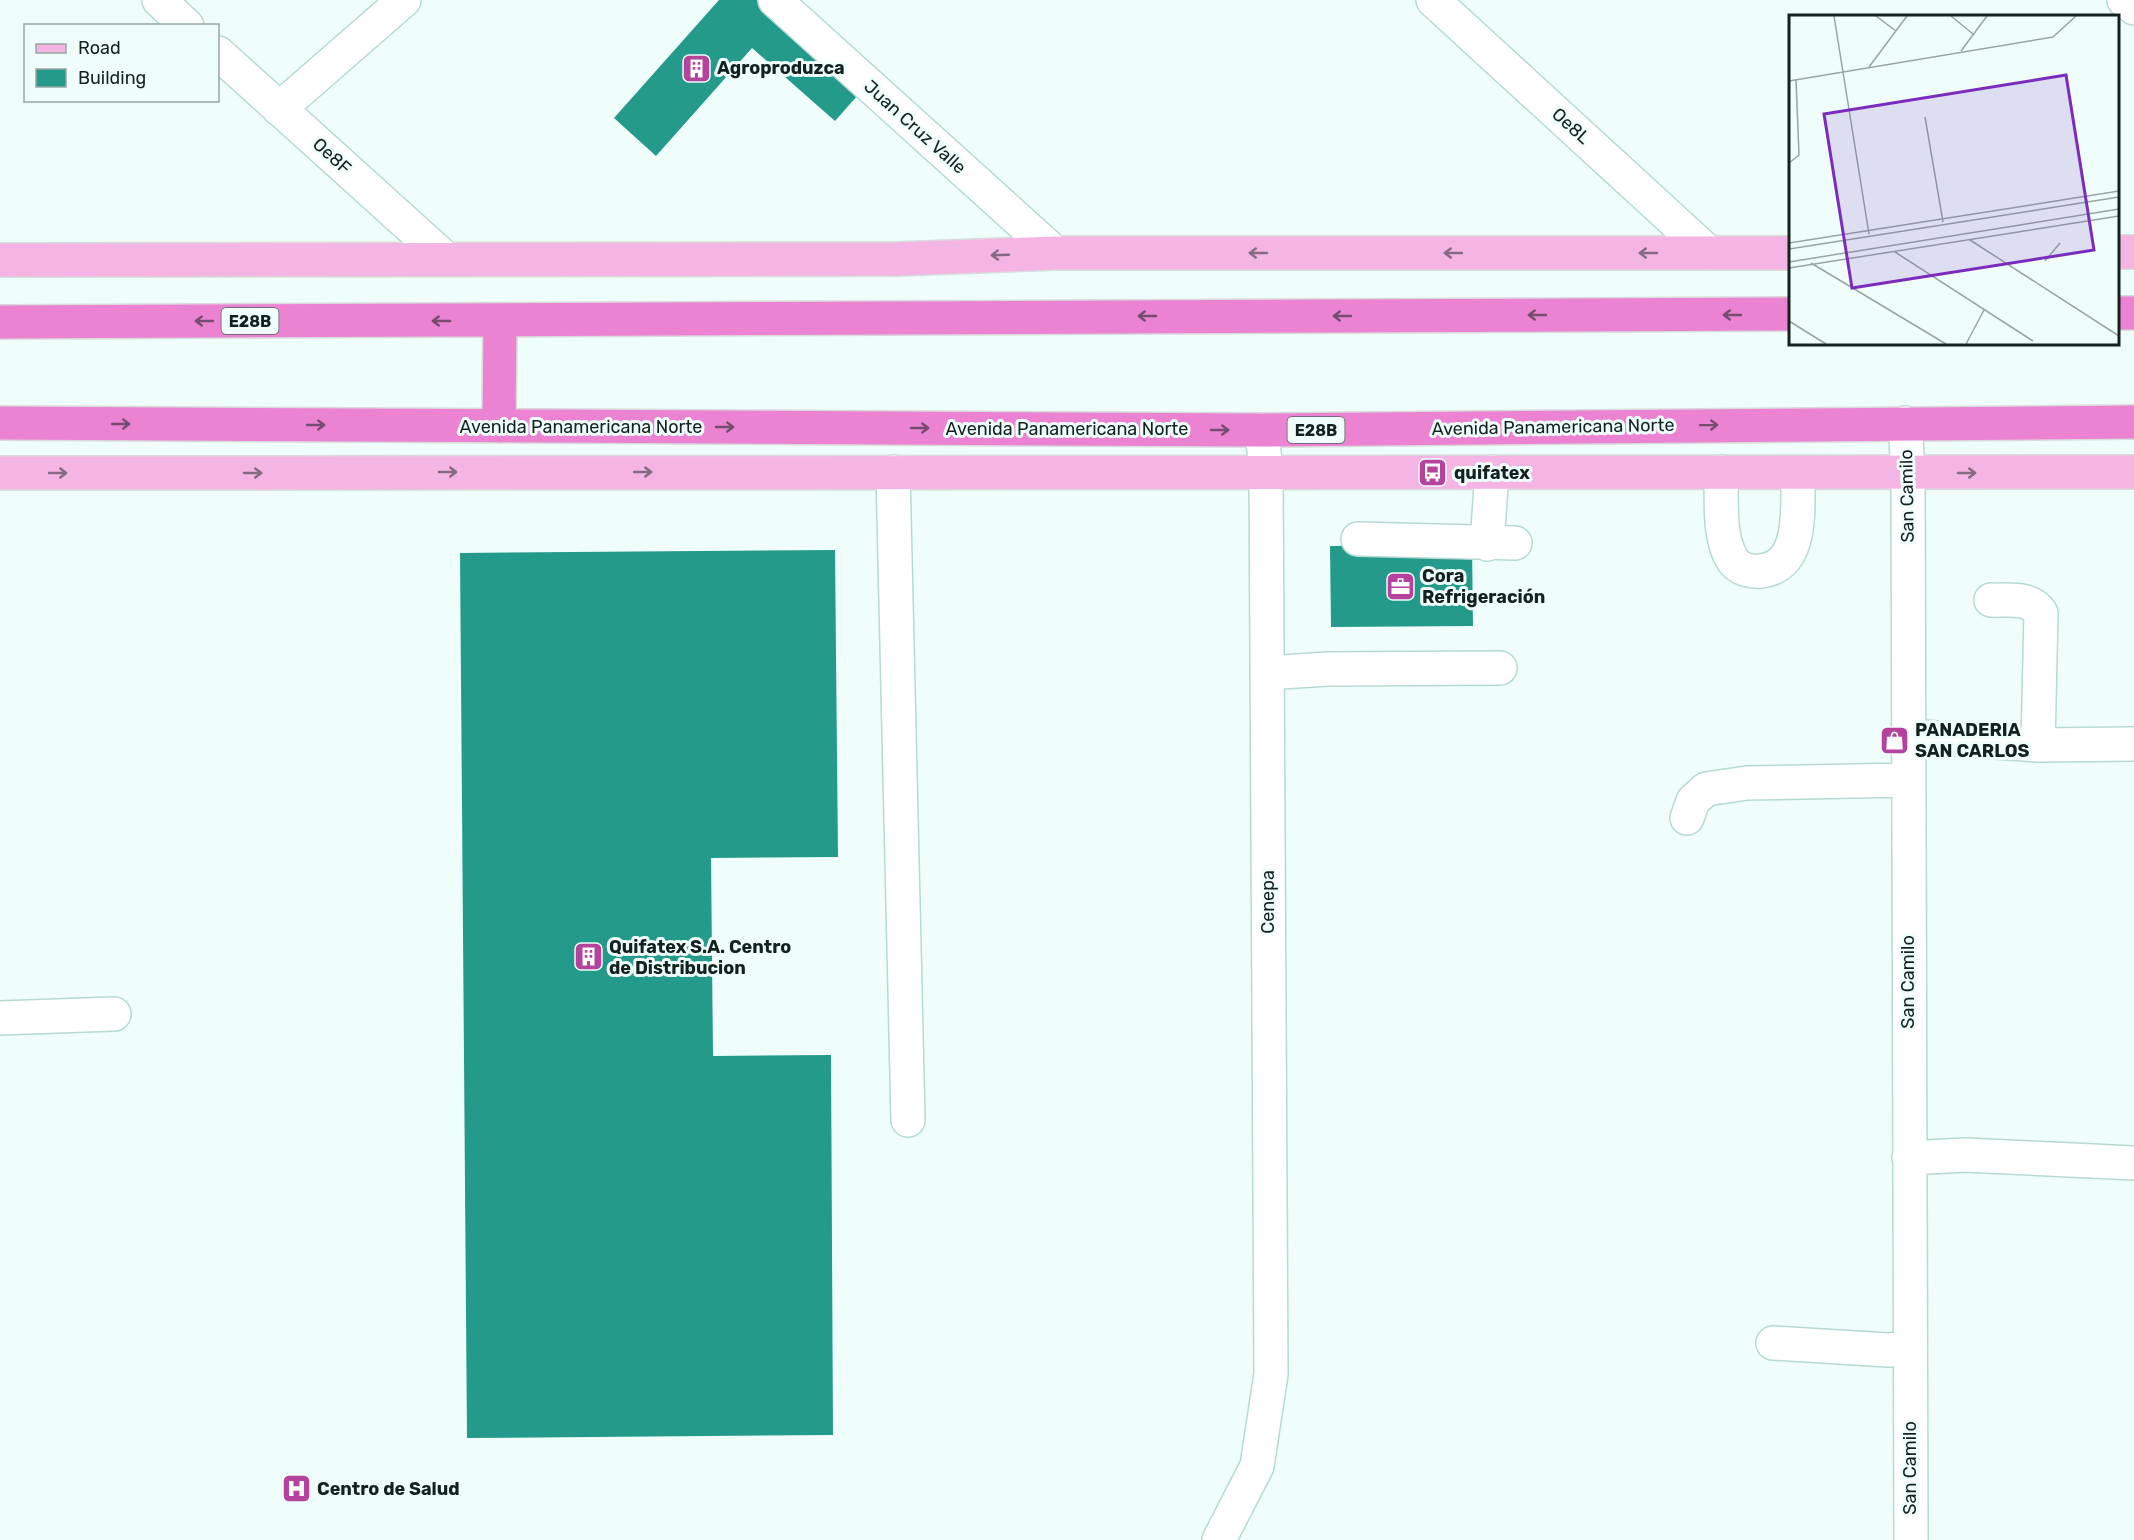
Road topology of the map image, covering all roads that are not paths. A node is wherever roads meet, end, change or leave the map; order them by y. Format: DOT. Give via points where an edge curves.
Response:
graph roads {
  1 [pos="159,0"];
  2 [pos="404,0"];
  3 [pos="775,0"];
  4 [pos="1433,0"];
  5 [pos="2124,0"];
  6 [pos="2134,8"];
  7 [pos="185,24"];
  8 [pos="219,54"];
  9 [pos="279,109"];
  10 [pos="1709,253"];
  11 [pos="1789,253"];
  12 [pos="1055,254"];
  13 [pos="446,259"];
  14 [pos="0,260"];
  15 [pos="1789,315"];
  16 [pos="500,320"];
  17 [pos="0,322"];
  18 [pos="2134,422"];
  19 [pos="0,423"];
  20 [pos="1905,423"];
  21 [pos="499,426"];
  22 [pos="1262,430"];
  23 [pos="893,472"];
  24 [pos="1492,472"];
  25 [pos="1721,472"];
  26 [pos="2134,472"];
  27 [pos="0,473"];
  28 [pos="1266,473"];
  29 [pos="1798,473"];
  30 [pos="1908,473"];
  31 [pos="1358,539"];
  32 [pos="1991,600"];
  33 [pos="1500,668"];
  34 [pos="1267,673"];
  35 [pos="1909,736"];
  36 [pos="2134,744"];
  37 [pos="2038,745"];
  38 [pos="1907,780"];
  39 [pos="1687,818"];
  40 [pos="114,1014"];
  41 [pos="0,1018"];
  42 [pos="908,1120"];
  43 [pos="1909,1158"];
  44 [pos="2134,1163"];
  45 [pos="1773,1343"];
  46 [pos="1910,1348"];
  47 [pos="1219,1540"];
  48 [pos="1911,1540"];
  1 -- 7 [label="street"];
  2 -- 9 [label="street"];
  3 -- 12 [label="street, Juan Cruz Valle"];
  4 -- 10 [label="street, Oe8L"];
  5 -- 6 [label="street"];
  8 -- 9 [label="street, Oe8F"];
  9 -- 13 [label="street, Oe8F"];
  10 -- 11 [label="main road"];
  10 -- 12 [label="main road, one-way"];
  12 -- 13 [label="main road, one-way" via="896,259"];
  13 -- 14 [label="main road"];
  15 -- 16 [label="highway, E28B, one-way"];
  16 -- 17 [label="highway, E28B, one-way"];
  16 -- 21 [label="highway"];
  18 -- 20 [label="highway, Avenida Panamericana Norte / E28B"];
  19 -- 21 [label="highway, Avenida Panamericana Norte / E28B, one-way"];
  22 -- 20 [label="highway, Avenida Panamericana Norte / E28B, one-way"];
  20 -- 30 [label="street, San Camilo"];
  21 -- 22 [label="highway, Avenida Panamericana Norte / E28B, one-way"];
  22 -- 28 [label="street, Cenepa"];
  27 -- 23 [label="main road, one-way"];
  23 -- 28 [label="main road"];
  23 -- 42 [label="street"];
  24 -- 25 [label="main road"];
  24 -- 28 [label="main road"];
  24 -- 31 [label="street" via="1501,543"];
  25 -- 29 [label="main road"];
  25 -- 29 [label="street" via="1727,548 1733,561 1744,570 1755,572 1779,564 1788,554 1797,529"];
  30 -- 26 [label="main road, one-way"];
  28 -- 34 [label="street, Cenepa"];
  29 -- 30 [label="main road"];
  30 -- 35 [label="street, San Camilo"];
  32 -- 37 [label="street" via="2027,601 2041,613"];
  33 -- 34 [label="street"];
  34 -- 47 [label="street, Cenepa" via="1271,1374 1257,1466"];
  35 -- 37 [label="street"];
  35 -- 38 [label="street, San Camilo"];
  36 -- 37 [label="street"];
  38 -- 39 [label="street" via="1747,783 1706,789 1693,801"];
  38 -- 43 [label="street, San Camilo"];
  40 -- 41 [label="street"];
  43 -- 44 [label="street" via="1966,1155"];
  43 -- 46 [label="street, San Camilo"];
  45 -- 46 [label="street"];
  46 -- 48 [label="street, San Camilo"];
}
